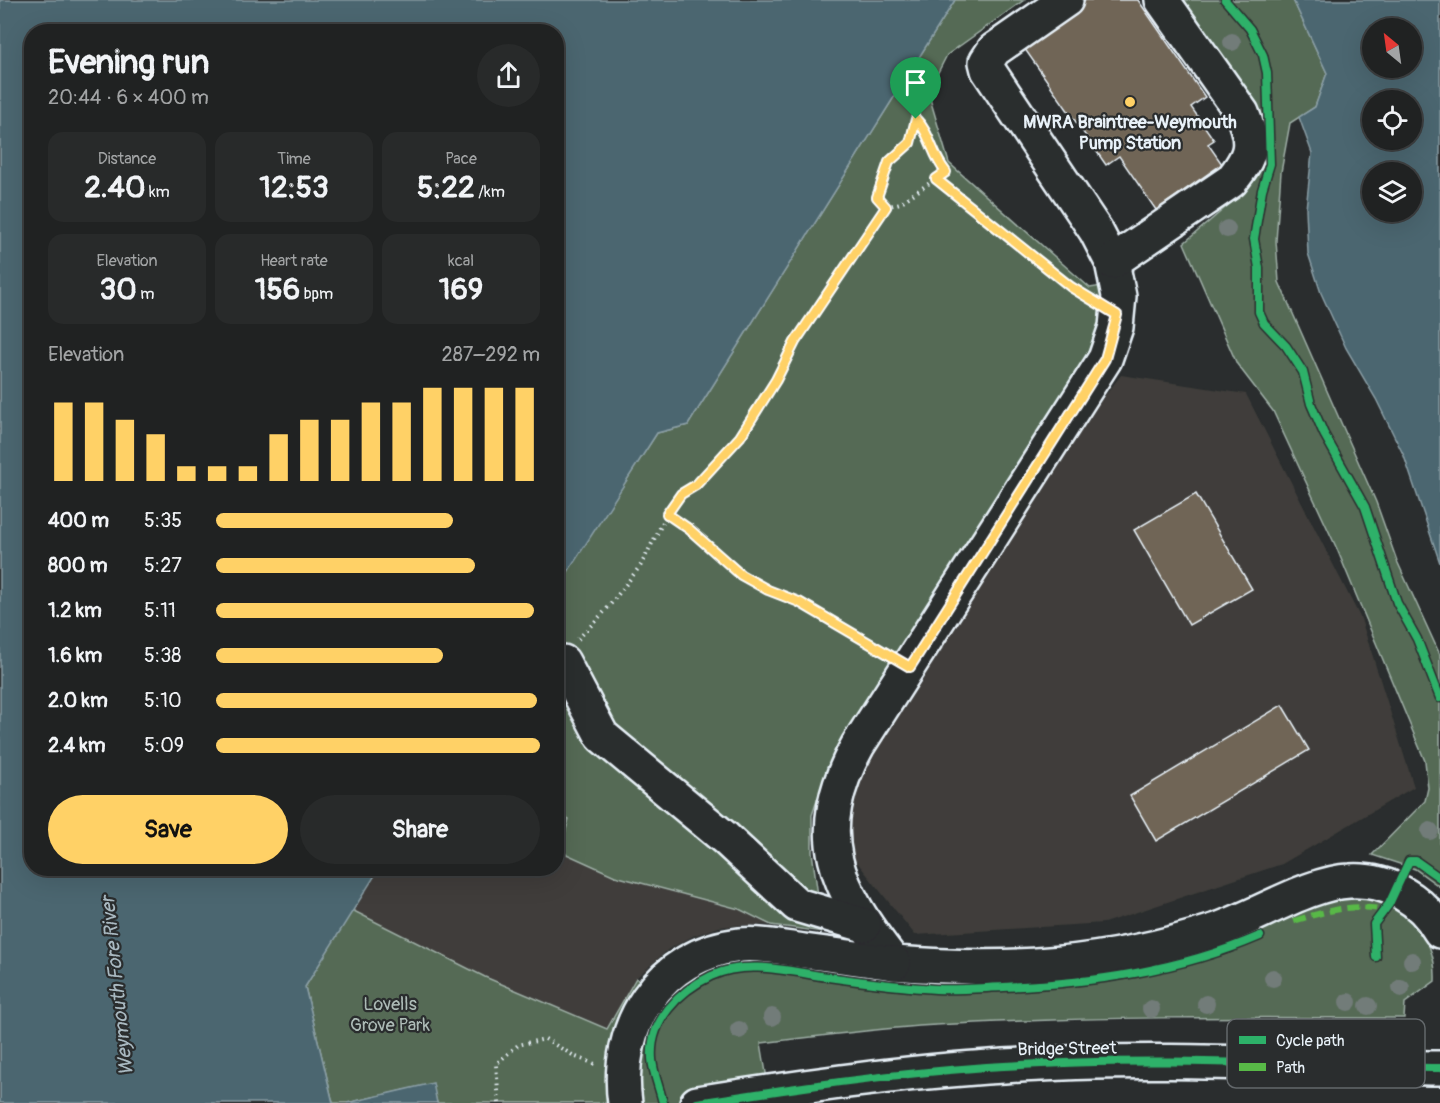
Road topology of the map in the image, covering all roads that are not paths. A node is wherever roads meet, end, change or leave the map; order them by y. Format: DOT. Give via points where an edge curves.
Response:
graph roads {
  1 [pos="1066,0"];
  2 [pos="1162,0"];
  3 [pos="1112,262"];
  4 [pos="564,664"];
  5 [pos="864,925"];
  6 [pos="1440,932"];
  7 [pos="894,963"];
  8 [pos="1227,1064"];
  9 [pos="1425,1068"];
  10 [pos="1440,1068"];
  11 [pos="625,1103"];
  12 [pos="697,1103"];
  1 -- 3 [label="main road" via="994,50 986,62"];
  2 -- 3 [label="main road" via="1242,113 1251,147 1244,166 1231,181"];
  3 -- 5 [label="main road" via="1119,296 1105,359 842,774 832,813 834,851 844,891"];
  4 -- 5 [label="main road" via="602,736 725,838 797,905"];
  5 -- 7 [label="main road"];
  6 -- 7 [label="main road" via="1422,904 1396,890 1349,880 1316,889 1220,929 1119,956 1005,968"];
  7 -- 11 [label="main road" via="767,945 739,945 678,968 638,1011 623,1068"];
  8 -- 12 [label="main road, Bridge Street" via="1006,1065 836,1081"];
  9 -- 10 [label="main road, Bridge Street"];
}
